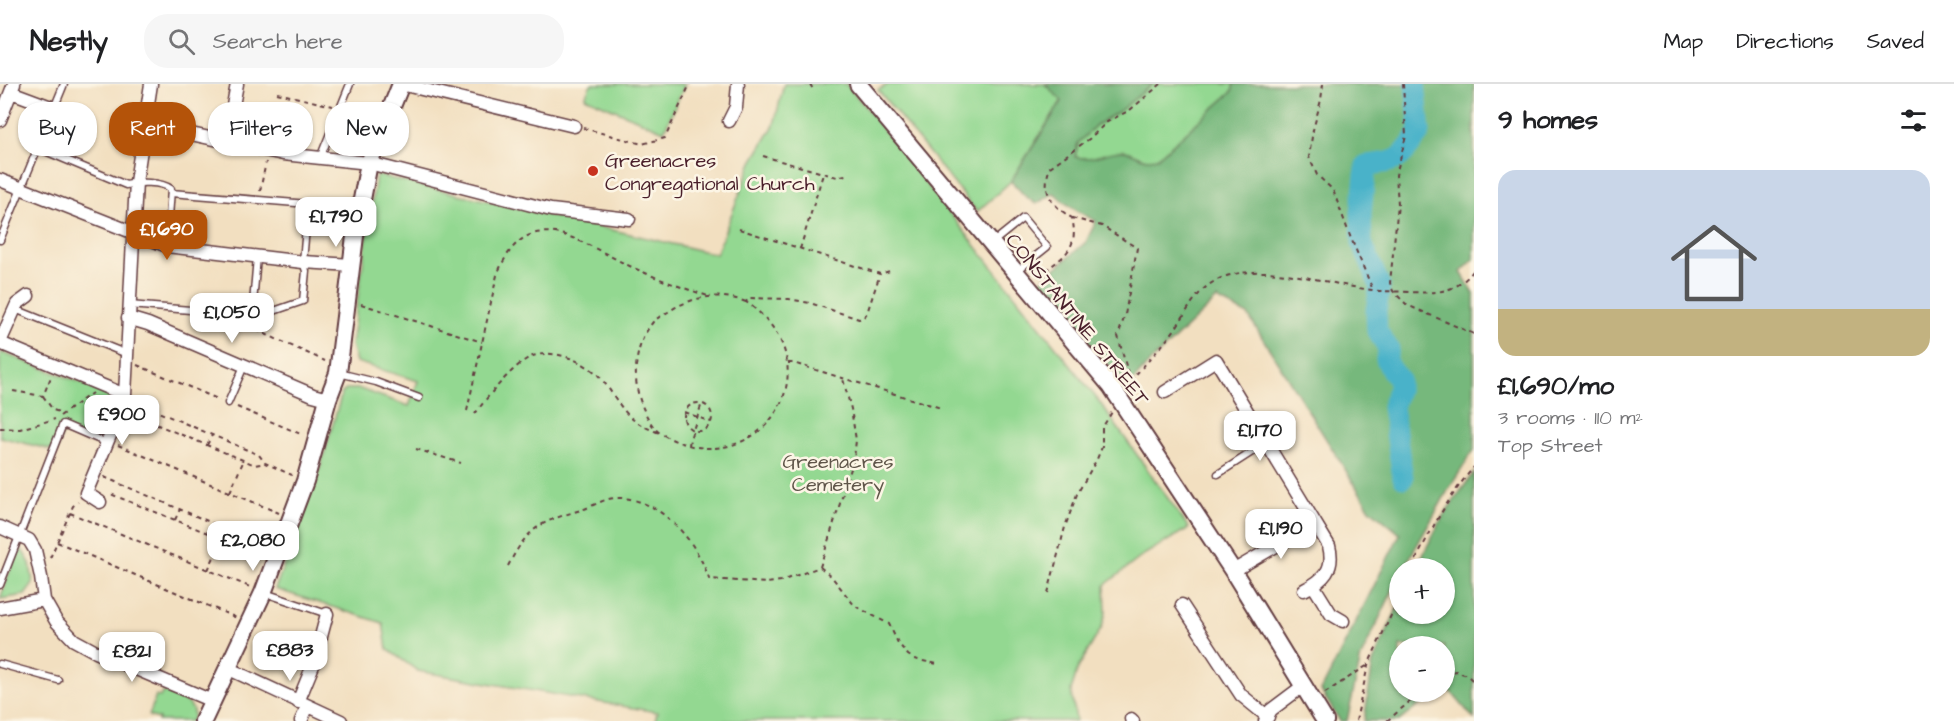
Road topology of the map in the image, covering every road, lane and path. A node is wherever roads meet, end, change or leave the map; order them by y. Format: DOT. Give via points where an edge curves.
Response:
graph roads {
  1 [pos="64,84"];
  2 [pos="151,84"];
  3 [pos="237,84"];
  4 [pos="350,84"];
  5 [pos="401,84"];
  6 [pos="690,84"];
  7 [pos="738,84"];
  8 [pos="810,84"];
  9 [pos="858,84"];
  10 [pos="1161,84"];
  11 [pos="1323,84"];
  12 [pos="1403,84"];
  13 [pos="13,88"];
  14 [pos="814,91"];
  15 [pos="277,93"];
  16 [pos="42,102"];
  17 [pos="56,102"];
  18 [pos="148,102"];
  19 [pos="234,102"];
  20 [pos="342,102"];
  21 [pos="325,104"];
  22 [pos="0,120"];
  23 [pos="729,121"];
  24 [pos="574,126"];
  25 [pos="325,145"];
  26 [pos="35,156"];
  27 [pos="57,156"];
  28 [pos="140,156"];
  29 [pos="267,156"];
  30 [pos="305,156"];
  31 [pos="763,156"];
  32 [pos="320,158"];
  33 [pos="369,163"];
  34 [pos="824,173"];
  35 [pos="849,174"];
  36 [pos="0,180"];
  37 [pos="136,182"];
  38 [pos="21,189"];
  39 [pos="171,193"];
  40 [pos="259,200"];
  41 [pos="308,204"];
  42 [pos="360,208"];
  43 [pos="1072,218"];
  44 [pos="629,219"];
  45 [pos="739,229"];
  46 [pos="132,233"];
  47 [pos="0,240"];
  48 [pos="992,244"];
  49 [pos="167,246"];
  50 [pos="800,249"];
  51 [pos="256,257"];
  52 [pos="303,262"];
  53 [pos="352,265"];
  54 [pos="1474,270"];
  55 [pos="890,271"];
  56 [pos="880,274"];
  57 [pos="1021,278"];
  58 [pos="1373,290"];
  59 [pos="1393,291"];
  60 [pos="28,296"];
  61 [pos="708,296"];
  62 [pos="746,302"];
  63 [pos="360,304"];
  64 [pos="129,305"];
  65 [pos="15,309"];
  66 [pos="252,315"];
  67 [pos="128,318"];
  68 [pos="1474,334"];
  69 [pos="482,342"];
  70 [pos="0,343"];
  71 [pos="127,354"];
  72 [pos="788,363"];
  73 [pos="244,365"];
  74 [pos="56,367"];
  75 [pos="338,369"];
  76 [pos="843,379"];
  77 [pos="1130,381"];
  78 [pos="101,385"];
  79 [pos="13,391"];
  80 [pos="1165,392"];
  81 [pos="43,396"];
  82 [pos="419,398"];
  83 [pos="328,399"];
  84 [pos="123,400"];
  85 [pos="1120,401"];
  86 [pos="228,403"];
  87 [pos="702,403"];
  88 [pos="941,408"];
  89 [pos="467,411"];
  90 [pos="684,412"];
  91 [pos="63,414"];
  92 [pos="475,414"];
  93 [pos="698,417"];
  94 [pos="47,422"];
  95 [pos="711,422"];
  96 [pos="63,424"];
  97 [pos="0,428"];
  98 [pos="693,430"];
  99 [pos="659,433"];
  100 [pos="212,435"];
  101 [pos="107,442"];
  102 [pos="1266,442"];
  103 [pos="207,445"];
  104 [pos="689,445"];
  105 [pos="416,449"];
  106 [pos="243,460"];
  107 [pos="266,462"];
  108 [pos="461,463"];
  109 [pos="1474,467"];
  110 [pos="1218,474"];
  111 [pos="305,481"];
  112 [pos="90,484"];
  113 [pos="230,492"];
  114 [pos="100,502"];
  115 [pos="180,509"];
  116 [pos="70,513"];
  117 [pos="292,518"];
  118 [pos="175,520"];
  119 [pos="1315,524"];
  120 [pos="0,527"];
  121 [pos="19,535"];
  122 [pos="222,539"];
  123 [pos="241,541"];
  124 [pos="57,542"];
  125 [pos="277,557"];
  126 [pos="1417,558"];
  127 [pos="508,566"];
  128 [pos="820,567"];
  129 [pos="208,570"];
  130 [pos="1233,571"];
  131 [pos="2,572"];
  132 [pos="41,577"];
  133 [pos="0,585"];
  134 [pos="263,593"];
  135 [pos="1048,593"];
  136 [pos="44,600"];
  137 [pos="1182,605"];
  138 [pos="0,608"];
  139 [pos="327,614"];
  140 [pos="1389,620"];
  141 [pos="1343,621"];
  142 [pos="249,622"];
  143 [pos="0,664"];
  144 [pos="937,664"];
  145 [pos="1368,665"];
  146 [pos="227,668"];
  147 [pos="1455,671"];
  148 [pos="58,680"];
  149 [pos="1474,682"];
  150 [pos="1303,686"];
  151 [pos="212,700"];
  152 [pos="1313,702"];
  153 [pos="1409,702"];
  154 [pos="303,704"];
  155 [pos="1266,719"];
  156 [pos="203,721"];
  157 [pos="301,721"];
  158 [pos="340,721"];
  159 [pos="1325,721"];
  160 [pos="1356,721"];
  161 [pos="1387,721"];
  1 -- 17 [label="lane"];
  2 -- 18 [label="street"];
  3 -- 19 [label="street"];
  4 -- 20 [label="lane"];
  5 -- 24 [label="street"];
  5 -- 33 [label="street"];
  6 -- 24 [label="path" via="665,138 642,144"];
  7 -- 23 [label="street" via="736,107"];
  8 -- 14 [label="path"];
  9 -- 48 [label="street, CONSTANTINE STREET"];
  10 -- 43 [label="path" via="1050,167 1046,185 1053,204"];
  11 -- 58 [label="path" via="1309,157 1317,175 1333,190"];
  12 -- 59 [label="path" via="1406,136 1396,175 1398,204 1390,283"];
  13 -- 16 [label="street"];
  13 -- 22 [label="street"];
  15 -- 21 [label="path"];
  25 -- 32 [label="lane"];
  26 -- 38 [label="lane"];
  27 -- 37 [label="lane" via="126,185"];
  28 -- 37 [label="street"];
  29 -- 40 [label="path"];
  30 -- 32 [label="street"];
  31 -- 34 [label="path"];
  32 -- 33 [label="street"];
  33 -- 42 [label="street"];
  33 -- 44 [label="street" via="551,210"];
  34 -- 35 [label="path" via="837,177"];
  34 -- 50 [label="path"];
  36 -- 38 [label="street"];
  37 -- 39 [label="lane" via="167,186"];
  37 -- 46 [label="street"];
  38 -- 46 [label="street"];
  38 -- 47 [label="lane"];
  39 -- 40 [label="lane"];
  39 -- 49 [label="lane"];
  40 -- 41 [label="lane"];
  41 -- 42 [label="path" via="312,201"];
  41 -- 52 [label="lane"];
  42 -- 53 [label="street"];
  43 -- 57 [label="path" via="1071,249"];
  43 -- 77 [label="path" via="1102,226 1137,248 1118,336"];
  45 -- 50 [label="path"];
  46 -- 49 [label="street"];
  46 -- 64 [label="street"];
  48 -- 57 [label="street, CONSTANTINE STREET"];
  48 -- 57 [label="lane" via="1023,218 1047,247"];
  49 -- 51 [label="street"];
  50 -- 56 [label="path"];
  51 -- 52 [label="street"];
  51 -- 66 [label="lane"];
  52 -- 53 [label="street"];
  52 -- 66 [label="lane" via="303,301"];
  53 -- 75 [label="street"];
  54 -- 59 [label="path" via="1464,283 1438,293"];
  55 -- 56 [label="path"];
  56 -- 62 [label="path" via="867,313 859,319 789,299 749,298"];
  57 -- 85 [label="street, CONSTANTINE STREET"];
  58 -- 59 [label="path"];
  58 -- 77 [label="path" via="1251,271 1217,280 1196,296 1175,329"];
  59 -- 68 [label="path" via="1407,305"];
  60 -- 65 [label="street"];
  61 -- 62 [label="path"];
  61 -- 69 [label="path" via="633,268 577,239 538,232 519,241 503,262"];
  61 -- 99 [label="path" via="673,308 654,321 642,342 636,369 637,395"];
  62 -- 72 [label="path" via="777,332"];
  63 -- 69 [label="path"];
  64 -- 66 [label="lane"];
  64 -- 67 [label="street"];
  65 -- 70 [label="street"];
  65 -- 71 [label="lane"];
  66 -- 75 [label="path" via="250,325 255,330"];
  67 -- 71 [label="street"];
  67 -- 73 [label="street"];
  69 -- 89 [label="path"];
  70 -- 74 [label="street"];
  71 -- 84 [label="street"];
  72 -- 76 [label="path"];
  72 -- 104 [label="path" via="780,406 758,433 726,447"];
  73 -- 83 [label="street"];
  73 -- 86 [label="lane"];
  74 -- 78 [label="street"];
  74 -- 81 [label="path"];
  75 -- 82 [label="lane"];
  75 -- 83 [label="street"];
  76 -- 88 [label="path"];
  76 -- 128 [label="path" via="856,440 854,459"];
  77 -- 85 [label="path"];
  78 -- 84 [label="street"];
  78 -- 91 [label="path"];
  79 -- 81 [label="path"];
  80 -- 102 [label="street" via="1216,360"];
  81 -- 91 [label="path" via="53,410"];
  83 -- 111 [label="street"];
  84 -- 100 [label="path"];
  84 -- 101 [label="street"];
  84 -- 103 [label="path"];
  85 -- 130 [label="street, CONSTANTINE STREET"];
  85 -- 135 [label="path" via="1102,428 1102,447 1077,494"];
  87 -- 90 [label="path" via="693,403"];
  87 -- 93 [label="path"];
  87 -- 95 [label="path" via="710,408"];
  90 -- 93 [label="path"];
  90 -- 98 [label="path" via="685,425"];
  91 -- 94 [label="path"];
  91 -- 96 [label="path"];
  92 -- 99 [label="path" via="523,362 550,354 574,359 590,369 632,419"];
  93 -- 95 [label="path"];
  93 -- 98 [label="path"];
  94 -- 96 [label="path"];
  94 -- 97 [label="path" via="20,429"];
  95 -- 98 [label="path" via="702,431"];
  96 -- 101 [label="lane"];
  96 -- 121 [label="lane"];
  98 -- 104 [label="path"];
  99 -- 104 [label="path"];
  100 -- 103 [label="path"];
  100 -- 107 [label="path" via="259,455"];
  101 -- 112 [label="street"];
  101 -- 113 [label="path"];
  102 -- 110 [label="lane"];
  102 -- 119 [label="street"];
  103 -- 106 [label="path"];
  105 -- 108 [label="path"];
  106 -- 107 [label="path" via="255,465"];
  106 -- 113 [label="path"];
  107 -- 111 [label="path"];
  109 -- 126 [label="path" via="1455,491"];
  111 -- 117 [label="street"];
  112 -- 114 [label="street"];
  112 -- 115 [label="path"];
  112 -- 116 [label="path"];
  112 -- 118 [label="path"];
  113 -- 117 [label="path"];
  115 -- 118 [label="path"];
  115 -- 123 [label="path" via="238,534"];
  116 -- 124 [label="path"];
  116 -- 129 [label="path"];
  117 -- 125 [label="street"];
  118 -- 122 [label="path"];
  119 -- 130 [label="street"];
  119 -- 141 [label="street" via="1332,556 1327,571 1309,588 1331,614"];
  120 -- 121 [label="street"];
  121 -- 131 [label="lane"];
  121 -- 132 [label="street" via="29,540 35,550"];
  122 -- 123 [label="path" via="235,544"];
  122 -- 129 [label="path"];
  123 -- 125 [label="path"];
  124 -- 132 [label="path"];
  124 -- 142 [label="path"];
  125 -- 134 [label="street"];
  127 -- 128 [label="path" via="525,538 540,524 614,498 637,500 670,521 700,555 709,579 767,583"];
  128 -- 144 [label="path" via="855,606 889,624 908,655"];
  129 -- 134 [label="path"];
  130 -- 150 [label="street, CONSTANTINE STREET"];
  131 -- 133 [label="lane"];
  132 -- 136 [label="street"];
  134 -- 139 [label="lane"];
  134 -- 142 [label="street"];
  136 -- 138 [label="street"];
  136 -- 151 [label="street" via="74,640"];
  137 -- 155 [label="street" via="1241,695"];
  139 -- 154 [label="street"];
  140 -- 145 [label="path"];
  142 -- 146 [label="street"];
  143 -- 148 [label="lane"];
  145 -- 152 [label="path"];
  145 -- 160 [label="path"];
  146 -- 151 [label="street"];
  146 -- 154 [label="street"];
  147 -- 149 [label="path"];
  150 -- 152 [label="street, CONSTANTINE STREET"];
  150 -- 155 [label="street" via="1271,710"];
  151 -- 156 [label="street"];
  152 -- 159 [label="street, CONSTANTINE STREET"];
  153 -- 161 [label="path"];
  154 -- 157 [label="street"];
  154 -- 158 [label="street"];
}
